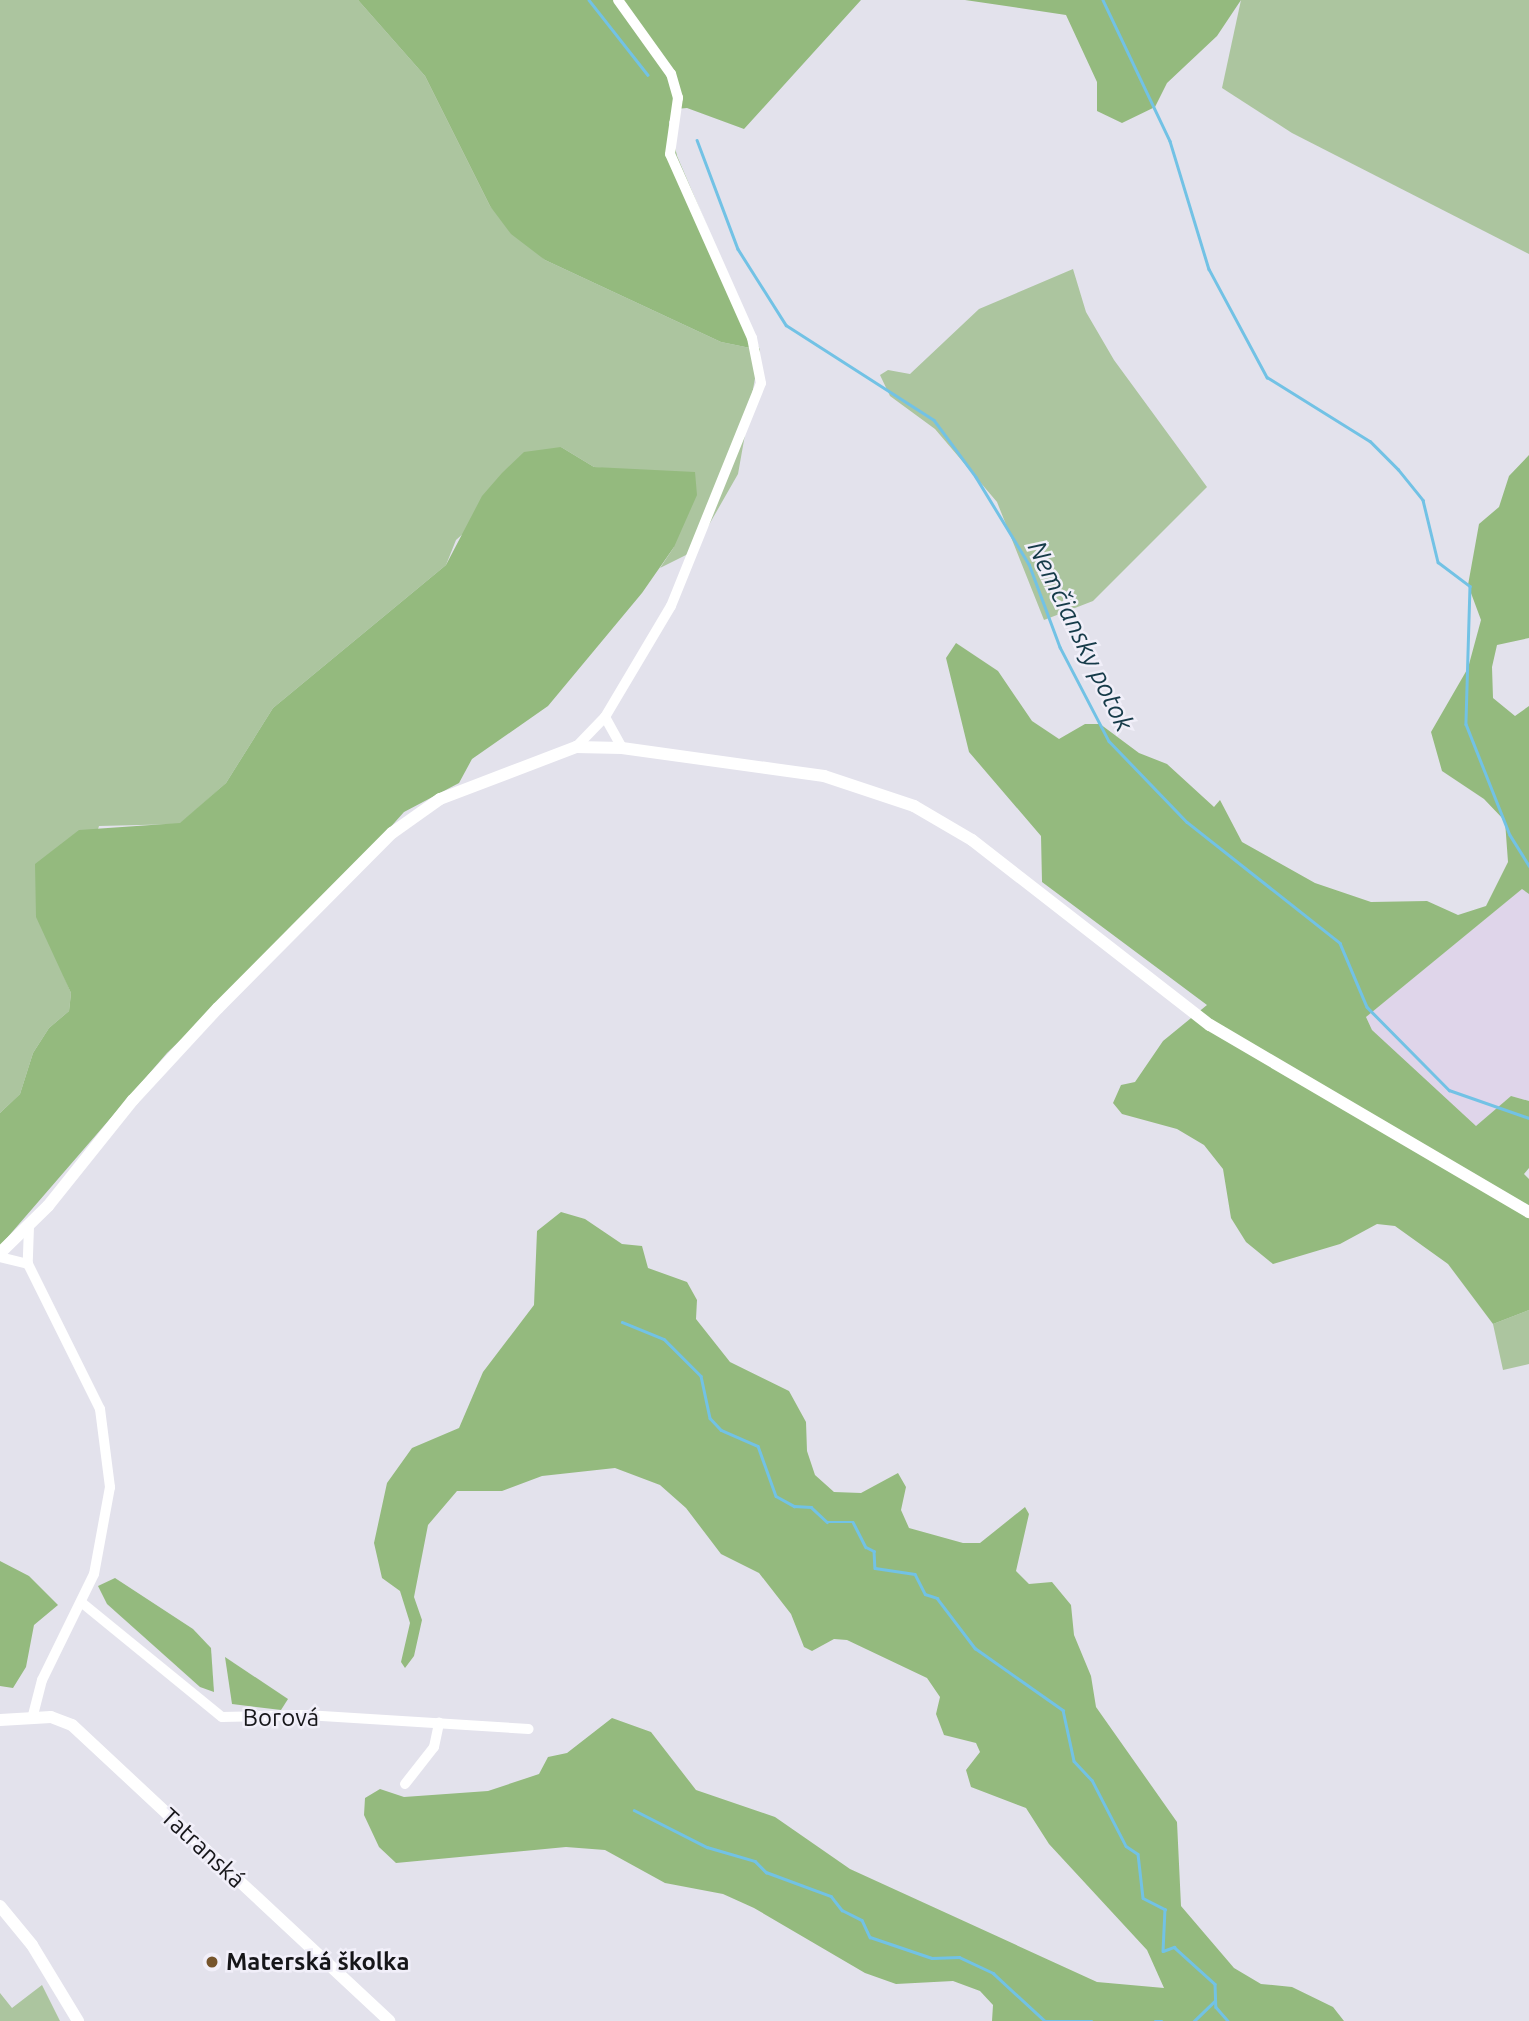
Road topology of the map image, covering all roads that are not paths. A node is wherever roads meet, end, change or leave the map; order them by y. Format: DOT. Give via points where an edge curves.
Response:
graph roads {
  1 [pos="618,0"];
  2 [pos="605,718"];
  3 [pos="576,747"];
  4 [pos="622,748"];
  5 [pos="1529,1212"];
  6 [pos="29,1226"];
  7 [pos="0,1255"];
  8 [pos="28,1264"];
  9 [pos="81,1602"];
  10 [pos="32,1719"];
  11 [pos="0,1720"];
  12 [pos="439,1723"];
  13 [pos="529,1729"];
  14 [pos="405,1784"];
  15 [pos="0,1906"];
  16 [pos="78,2021"];
  17 [pos="388,2021"];
  1 -- 2 [label="street" via="671,74 678,98 670,154 752,338 761,383 671,606"];
  2 -- 3 [label="street"];
  2 -- 4 [label="street"];
  3 -- 4 [label="street"];
  3 -- 6 [label="street" via="440,799 392,834 208,1018"];
  4 -- 5 [label="street" via="824,776 914,806 972,840 1210,1025"];
  6 -- 7 [label="street"];
  6 -- 8 [label="street"];
  7 -- 8 [label="street"];
  8 -- 9 [label="street" via="87,1373 107,1445 105,1529"];
  9 -- 10 [label="street" via="43,1681"];
  9 -- 12 [label="street, Borová" via="222,1717 306,1715"];
  10 -- 11 [label="street, Tatranská"];
  10 -- 17 [label="street, Tatranská" via="67,1722"];
  12 -- 13 [label="street, Borová"];
  12 -- 14 [label="street" via="434,1747"];
  15 -- 16 [label="street" via="35,1948"];
}
